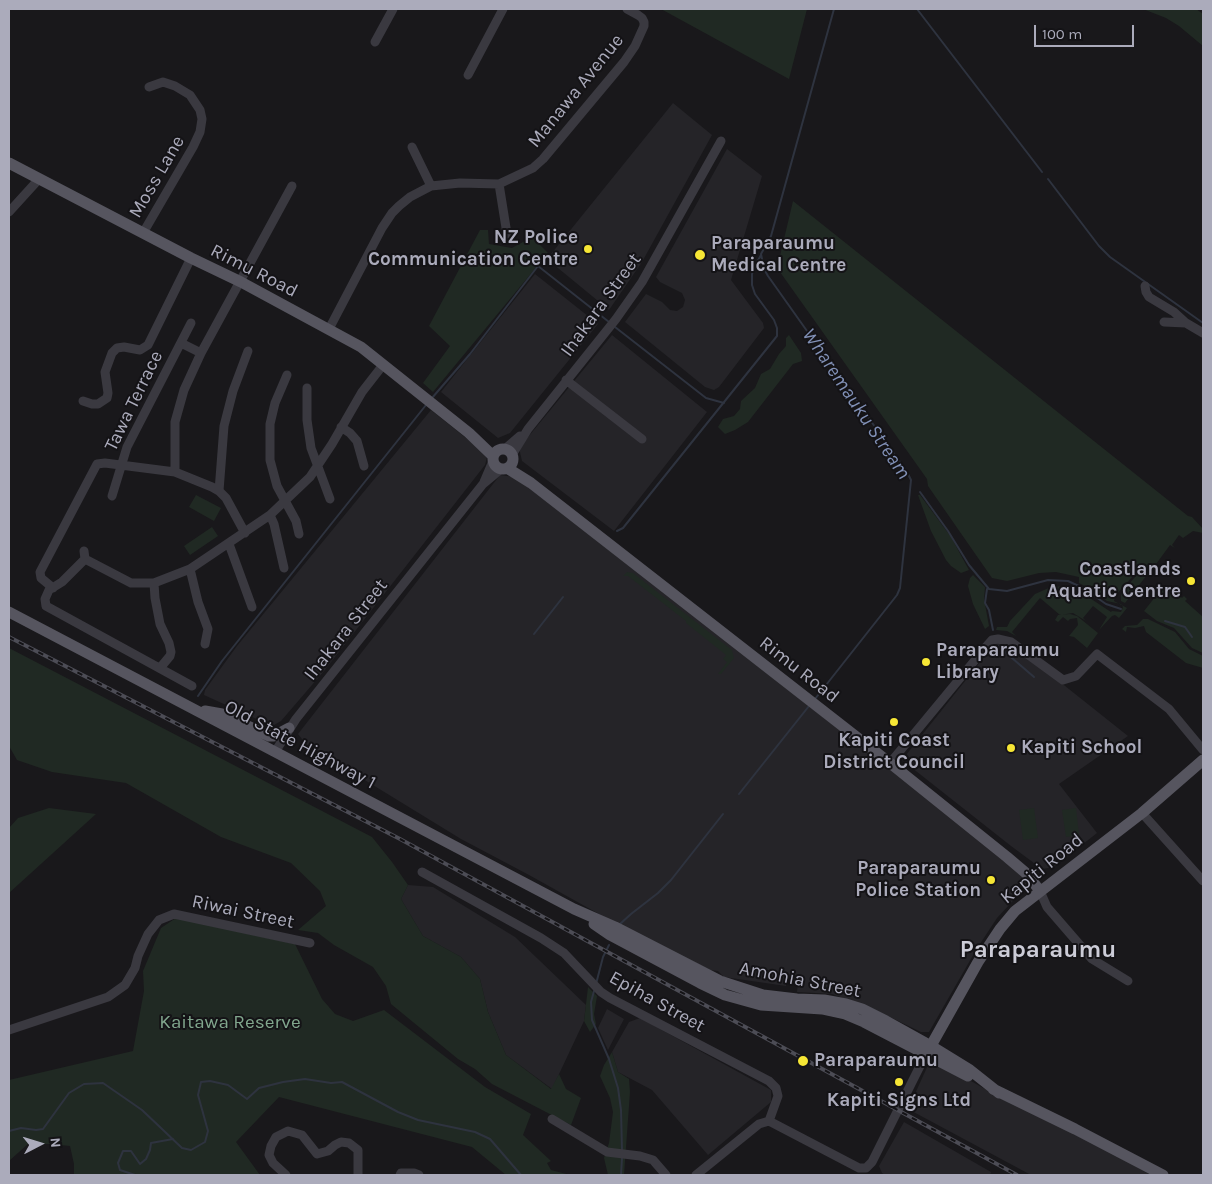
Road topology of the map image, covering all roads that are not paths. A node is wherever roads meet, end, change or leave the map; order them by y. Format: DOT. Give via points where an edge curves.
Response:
graph roads {
  1 [pos="393,9"];
  2 [pos="503,9"];
  3 [pos="627,9"];
  4 [pos="375,42"];
  5 [pos="468,75"];
  6 [pos="149,87"];
  7 [pos="721,141"];
  8 [pos="412,147"];
  9 [pos="9,163"];
  10 [pos="39,179"];
  11 [pos="499,184"];
  12 [pos="292,186"];
  13 [pos="430,186"];
  14 [pos="9,212"];
  15 [pos="143,233"];
  16 [pos="507,234"];
  17 [pos="191,258"];
  18 [pos="241,282"];
  19 [pos="1145,286"];
  20 [pos="191,322"];
  21 [pos="1164,322"];
  22 [pos="1186,323"];
  23 [pos="329,329"];
  24 [pos="1203,333"];
  25 [pos="180,343"];
  26 [pos="248,351"];
  27 [pos="201,353"];
  28 [pos="383,365"];
  29 [pos="287,375"];
  30 [pos="566,380"];
  31 [pos="306,388"];
  32 [pos="83,401"];
  33 [pos="341,426"];
  34 [pos="642,439"];
  35 [pos="503,458"];
  36 [pos="121,466"];
  37 [pos="318,466"];
  38 [pos="364,466"];
  39 [pos="175,472"];
  40 [pos="219,491"];
  41 [pos="112,496"];
  42 [pos="330,500"];
  43 [pos="286,502"];
  44 [pos="270,515"];
  45 [pos="245,533"];
  46 [pos="299,534"];
  47 [pos="229,544"];
  48 [pos="284,568"];
  49 [pos="190,569"];
  50 [pos="154,583"];
  51 [pos="53,588"];
  52 [pos="252,606"];
  53 [pos="9,612"];
  54 [pos="205,644"];
  55 [pos="160,668"];
  56 [pos="192,686"];
  57 [pos="191,708"];
  58 [pos="289,728"];
  59 [pos="1203,750"];
  60 [pos="275,752"];
  61 [pos="1203,760"];
  62 [pos="890,764"];
  63 [pos="1142,813"];
  64 [pos="422,872"];
  65 [pos="1203,881"];
  66 [pos="1040,891"];
  67 [pos="616,932"];
  68 [pos="310,943"];
  69 [pos="695,968"];
  70 [pos="1128,981"];
  71 [pos="742,1001"];
  72 [pos="9,1030"];
  73 [pos="929,1050"];
  74 [pos="552,1119"];
  75 [pos="769,1121"];
  76 [pos="868,1172"];
  77 [pos="286,1175"];
  78 [pos="358,1175"];
  79 [pos="400,1175"];
  80 [pos="419,1175"];
  81 [pos="666,1175"];
  82 [pos="696,1175"];
  83 [pos="1164,1175"];
  1 -- 4 [label="street"];
  2 -- 5 [label="street"];
  3 -- 11 [label="street, Manawa Avenue" via="642,18 644,26 624,62 544,159 533,168"];
  6 -- 15 [label="street, Moss Lane" via="163,82 190,95 202,119 194,147"];
  7 -- 30 [label="street, Ihakara Street" via="642,282"];
  8 -- 13 [label="street"];
  9 -- 10 [label="main road, Rimu Road"];
  10 -- 14 [label="street"];
  10 -- 15 [label="main road, Rimu Road"];
  11 -- 13 [label="street, Manawa Avenue"];
  11 -- 16 [label="street"];
  12 -- 18 [label="street"];
  13 -- 23 [label="street, Manawa Avenue" via="410,197 392,213"];
  15 -- 17 [label="main road, Rimu Road"];
  17 -- 18 [label="main road, Rimu Road"];
  17 -- 32 [label="street" via="148,345 140,350 117,348 105,372 107,398 98,404"];
  18 -- 23 [label="main road, Rimu Road"];
  18 -- 27 [label="street"];
  19 -- 22 [label="street" via="1149,297"];
  20 -- 25 [label="street, Tawa Terrace"];
  21 -- 22 [label="street"];
  22 -- 24 [label="street"];
  23 -- 28 [label="main road, Rimu Road" via="361,347"];
  25 -- 27 [label="street"];
  25 -- 36 [label="street, Tawa Terrace"];
  26 -- 40 [label="street" via="224,426"];
  27 -- 39 [label="street" via="184,390 175,422"];
  28 -- 33 [label="street"];
  28 -- 35 [label="main road, Rimu Road"];
  29 -- 43 [label="street" via="274,403 270,424 270,460"];
  30 -- 34 [label="street"];
  30 -- 35 [label="street, Ihakara Street"];
  31 -- 37 [label="street" via="311,448"];
  33 -- 37 [label="street"];
  33 -- 38 [label="street" via="357,441"];
  35 -- 58 [label="street, Ihakara Street"];
  35 -- 62 [label="main road, Rimu Road"];
  36 -- 39 [label="street"];
  36 -- 41 [label="street, Tawa Terrace"];
  36 -- 51 [label="street" via="97,464 40,572 41,578"];
  37 -- 42 [label="street"];
  37 -- 43 [label="street"];
  39 -- 40 [label="street"];
  40 -- 45 [label="street"];
  43 -- 44 [label="street"];
  43 -- 46 [label="street"];
  44 -- 45 [label="street"];
  44 -- 48 [label="street"];
  45 -- 47 [label="street"];
  47 -- 49 [label="street"];
  47 -- 52 [label="street"];
  49 -- 50 [label="street"];
  49 -- 54 [label="street" via="208,629"];
  50 -- 51 [label="street" via="131,583 85,555"];
  50 -- 55 [label="street" via="160,624 171,652"];
  51 -- 55 [label="street" via="45,599 46,606"];
  53 -- 57 [label="main road, Old State Highway 1"];
  55 -- 56 [label="street"];
  57 -- 58 [label="main road" via="222,714 269,736"];
  57 -- 60 [label="main road, Old State Highway 1"];
  58 -- 60 [label="street, Ihakara Street"];
  59 -- 62 [label="street" via="1169,709 1097,654 1076,676 1063,680 1011,642 1002,639 992,640"];
  60 -- 67 [label="main road, Old State Highway 1"];
  61 -- 63 [label="main road, Kapiti Road"];
  62 -- 66 [label="main road, Rimu Road" via="1007,857 1027,874"];
  63 -- 65 [label="street"];
  63 -- 66 [label="main road, Kapiti Road"];
  64 -- 75 [label="street, Epiha Street" via="564,953 600,992 774,1084 778,1096"];
  66 -- 70 [label="street" via="1047,908 1092,959"];
  66 -- 73 [label="main road, Kapiti Road" via="1015,911 1000,929"];
  67 -- 69 [label="main road, Old State Highway 1"];
  67 -- 71 [label="main road, Old State Highway 1" via="708,988"];
  68 -- 72 [label="street, Riwai Street" via="174,914 159,920 148,934 125,985 108,996"];
  69 -- 73 [label="main road, Amohia Street" via="725,983 763,995 824,1000 856,1007 886,1020"];
  71 -- 73 [label="main road, Amohia Street" via="840,1013"];
  73 -- 76 [label="street, Kapiti Road"];
  73 -- 83 [label="main road, Amohia Street" via="970,1070 999,1093"];
  74 -- 81 [label="street" via="611,1153 653,1160"];
  75 -- 76 [label="street"];
  75 -- 82 [label="street" via="759,1124"];
  77 -- 78 [label="street" via="270,1154 276,1137 288,1131 302,1135 317,1154 342,1142 349,1143 358,1150"];
  79 -- 80 [label="street"];
}
